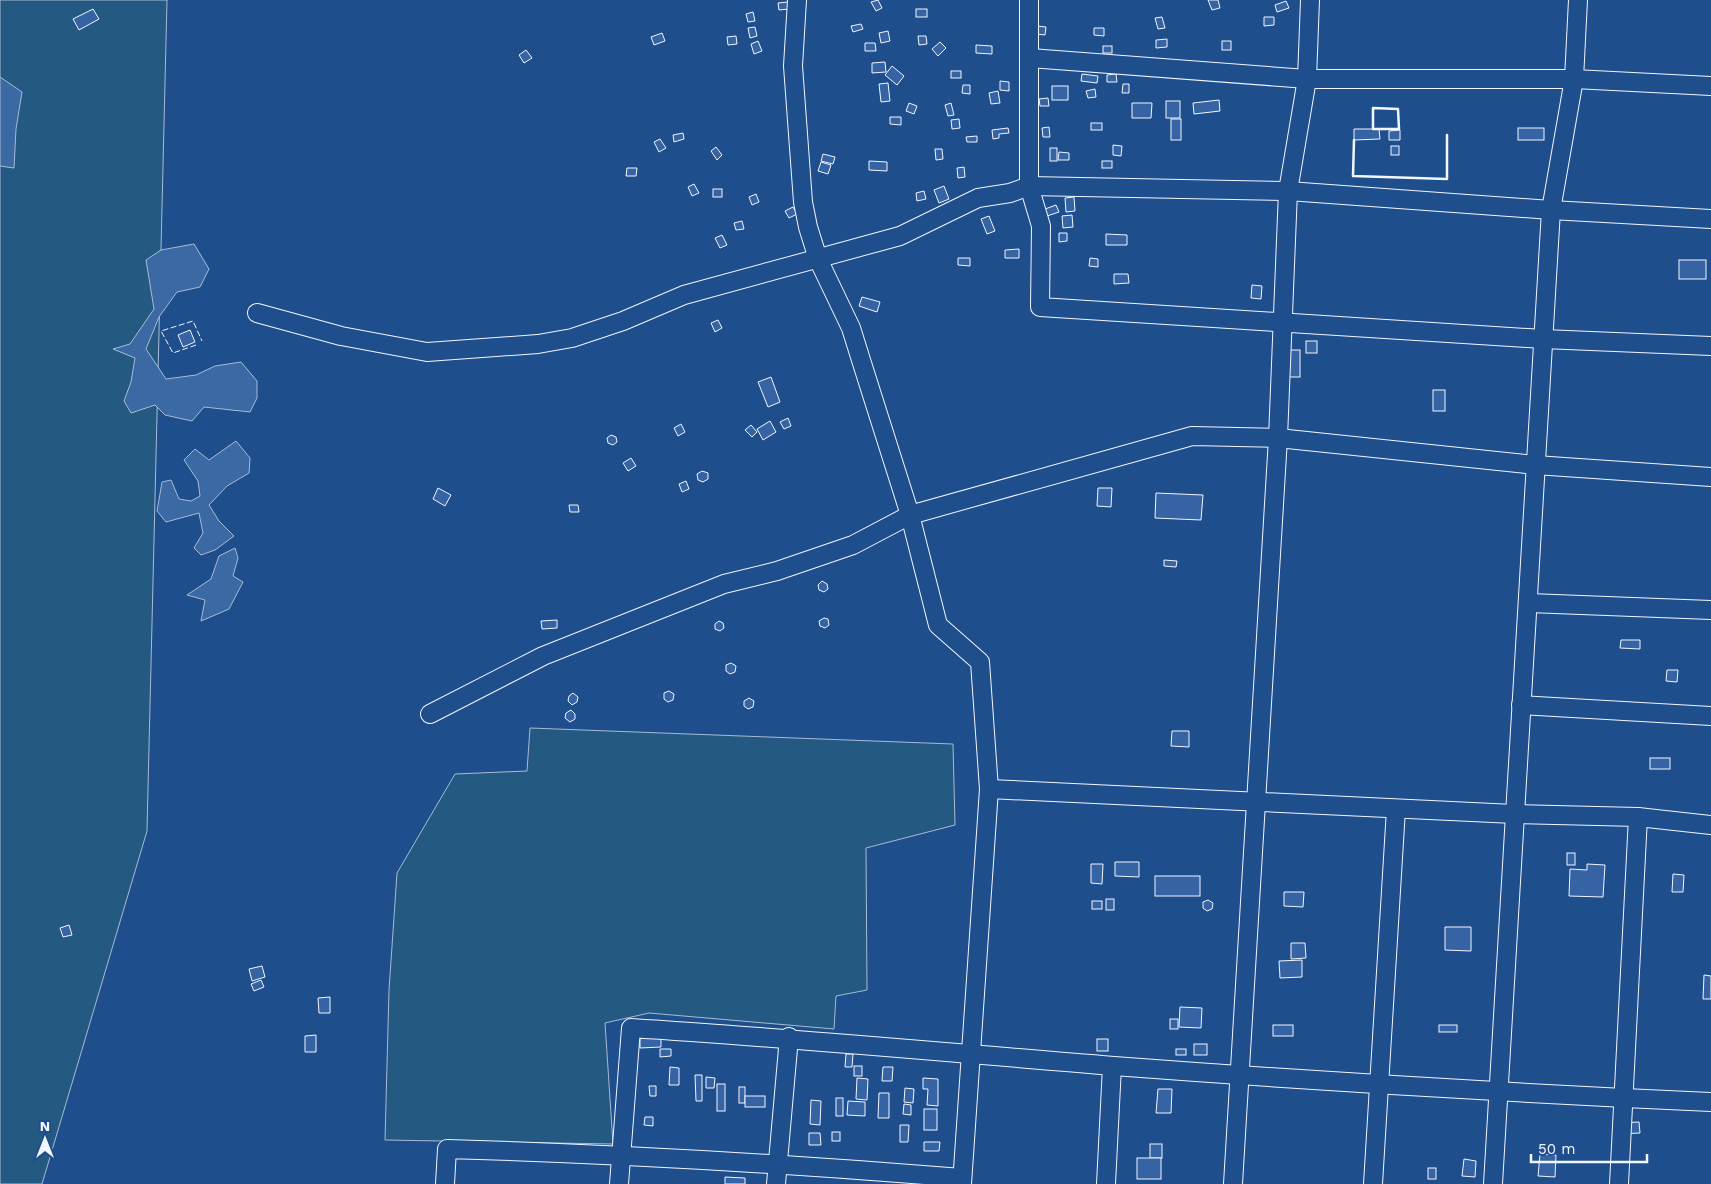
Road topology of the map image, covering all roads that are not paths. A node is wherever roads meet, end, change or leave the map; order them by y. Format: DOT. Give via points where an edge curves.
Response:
graph roads {
  1 [pos="797,0"];
  2 [pos="1029,0"];
  3 [pos="1310,0"];
  4 [pos="1578,0"];
  5 [pos="1030,58"];
  6 [pos="1307,79"];
  7 [pos="1574,79"];
  8 [pos="1711,86"];
  9 [pos="1029,186"];
  10 [pos="1288,190"];
  11 [pos="1551,210"];
  12 [pos="1711,219"];
  13 [pos="818,259"];
  14 [pos="257,313"];
  15 [pos="1284,323"];
  16 [pos="1543,339"];
  17 [pos="1711,346"];
  18 [pos="1278,438"];
  19 [pos="1535,465"];
  20 [pos="1711,477"];
  21 [pos="910,515"];
  22 [pos="1529,603"];
  23 [pos="1711,610"];
  24 [pos="1521,705"];
  25 [pos="430,714"];
  26 [pos="1711,716"];
  27 [pos="989,789"];
  28 [pos="1256,802"];
  29 [pos="1396,809"];
  30 [pos="1514,814"];
  31 [pos="1638,818"];
  32 [pos="1711,825"];
  33 [pos="789,1038"];
  34 [pos="971,1052"];
  35 [pos="1112,1066"];
  36 [pos="1240,1075"];
  37 [pos="1379,1084"];
  38 [pos="1498,1092"];
  39 [pos="1623,1098"];
  40 [pos="1711,1102"];
  41 [pos="620,1154"];
  42 [pos="777,1163"];
  43 [pos="962,1181"];
  44 [pos="445,1184"];
  45 [pos="618,1184"];
  46 [pos="776,1184"];
  47 [pos="1106,1184"];
  48 [pos="1234,1184"];
  49 [pos="1373,1184"];
  50 [pos="1493,1184"];
  51 [pos="1619,1184"];
  1 -- 13 [label="street" via="793,66 796,123 803,202"];
  2 -- 5 [label="street"];
  3 -- 6 [label="street"];
  4 -- 7 [label="street"];
  5 -- 6 [label="street"];
  5 -- 9 [label="street"];
  6 -- 7 [label="street"];
  6 -- 10 [label="street"];
  7 -- 8 [label="street"];
  7 -- 11 [label="street"];
  9 -- 10 [label="street"];
  9 -- 13 [label="street" via="978,198 900,236"];
  9 -- 15 [label="street" via="1041,226 1040,307"];
  10 -- 11 [label="street"];
  10 -- 15 [label="street"];
  11 -- 12 [label="street"];
  11 -- 16 [label="street"];
  13 -- 14 [label="street" via="684,295 623,321 538,344 427,352 341,336"];
  13 -- 21 [label="street" via="851,328"];
  15 -- 16 [label="street"];
  15 -- 18 [label="street"];
  16 -- 17 [label="street"];
  16 -- 19 [label="street"];
  18 -- 19 [label="street"];
  18 -- 21 [label="street" via="1192,436"];
  18 -- 28 [label="street"];
  19 -- 20 [label="street"];
  19 -- 22 [label="street"];
  21 -- 25 [label="street" via="853,545 777,571 724,584 543,656"];
  21 -- 27 [label="street" via="938,625 980,662"];
  22 -- 23 [label="street"];
  22 -- 24 [label="street"];
  24 -- 26 [label="street"];
  24 -- 30 [label="street"];
  27 -- 28 [label="street"];
  27 -- 34 [label="street"];
  28 -- 29 [label="street"];
  28 -- 36 [label="street"];
  29 -- 30 [label="street"];
  29 -- 37 [label="street"];
  30 -- 31 [label="street"];
  30 -- 38 [label="street"];
  31 -- 32 [label="street"];
  31 -- 39 [label="street"];
  33 -- 34 [label="street"];
  33 -- 41 [label="street" via="631,1028"];
  33 -- 42 [label="street"];
  34 -- 35 [label="street"];
  34 -- 43 [label="street"];
  35 -- 36 [label="street"];
  35 -- 47 [label="street"];
  36 -- 37 [label="street"];
  36 -- 48 [label="street"];
  37 -- 38 [label="street"];
  37 -- 49 [label="street"];
  38 -- 39 [label="street"];
  38 -- 50 [label="street"];
  39 -- 40 [label="street"];
  39 -- 51 [label="street"];
  41 -- 42 [label="street"];
  41 -- 44 [label="street" via="447,1149"];
  41 -- 45 [label="street"];
  42 -- 43 [label="street"];
  42 -- 46 [label="street"];
}
